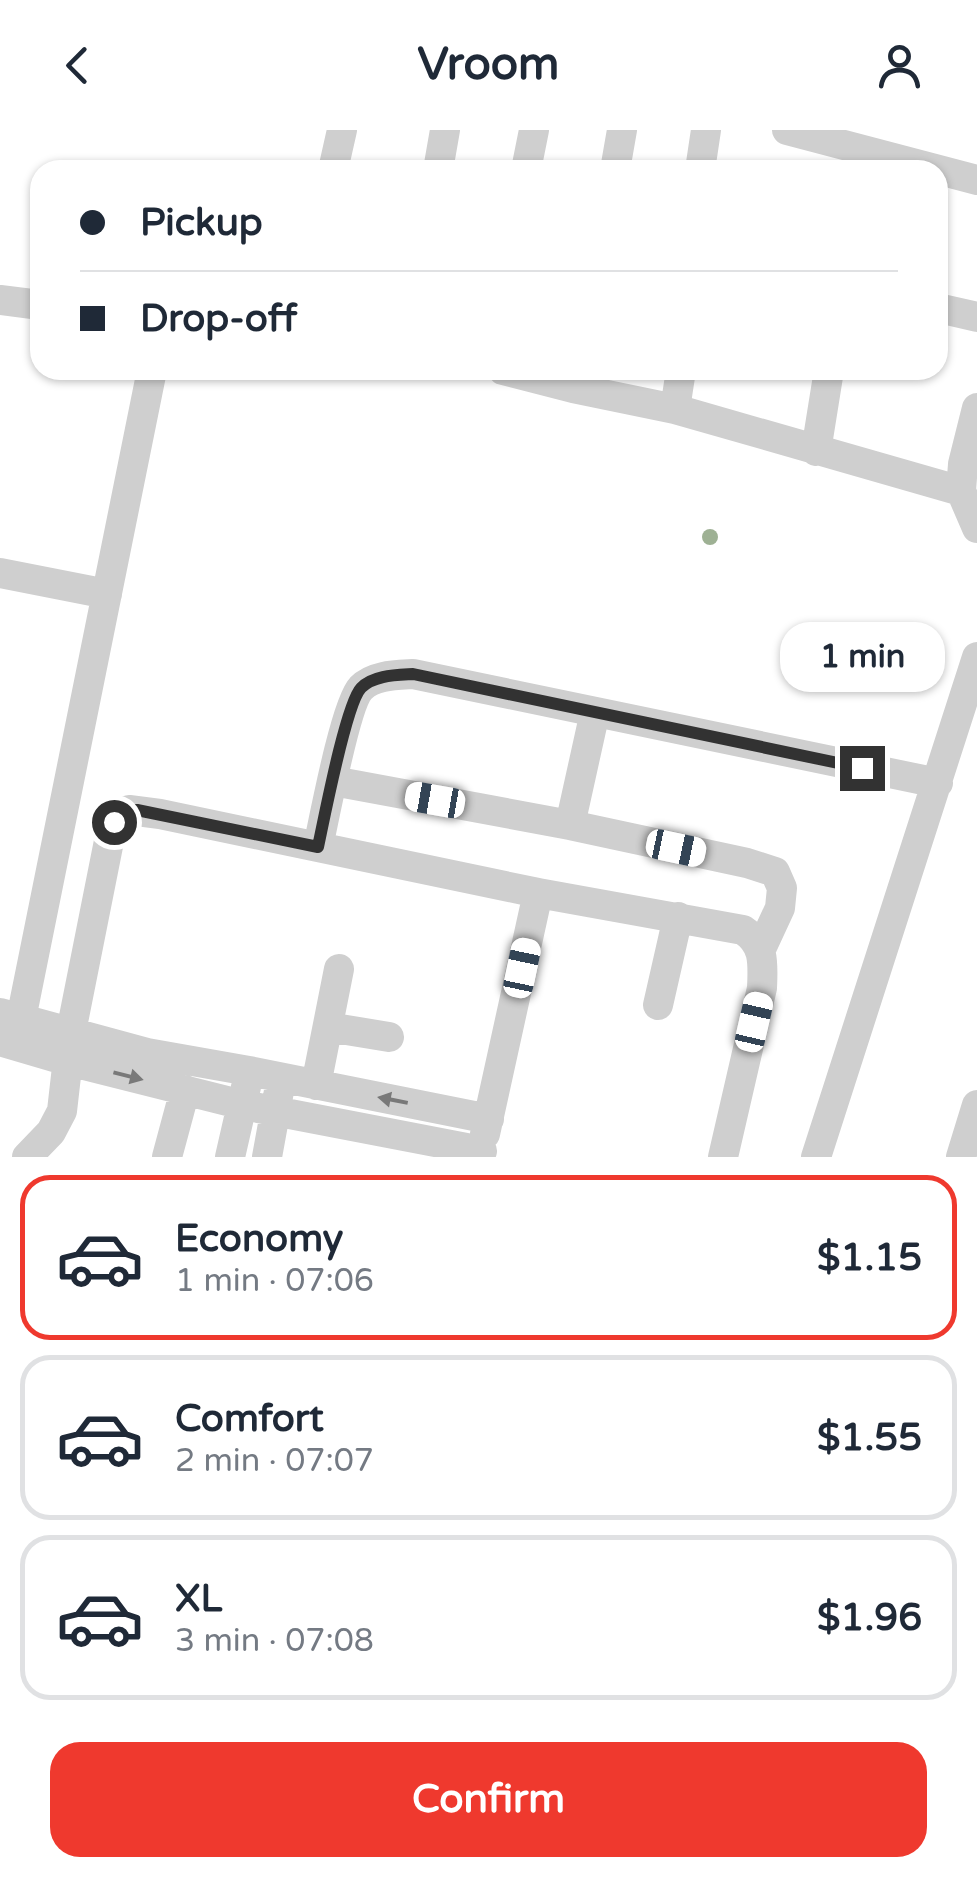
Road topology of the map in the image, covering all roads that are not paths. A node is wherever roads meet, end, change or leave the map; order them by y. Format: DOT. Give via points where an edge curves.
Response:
graph roads {
  1 [pos="342,130"];
  2 [pos="445,130"];
  3 [pos="534,130"];
  4 [pos="622,130"];
  5 [pos="706,130"];
  6 [pos="787,130"];
  7 [pos="861,150"];
  8 [pos="335,160"];
  9 [pos="440,160"];
  10 [pos="528,160"];
  11 [pos="617,160"];
  12 [pos="702,160"];
  13 [pos="900,160"];
  14 [pos="948,172"];
  15 [pos="977,180"];
  16 [pos="0,300"];
  17 [pos="30,304"];
  18 [pos="948,310"];
  19 [pos="977,317"];
  20 [pos="150,380"];
  21 [pos="578,380"];
  22 [pos="680,380"];
  23 [pos="827,380"];
  24 [pos="676,409"];
  25 [pos="976,415"];
  26 [pos="816,451"];
  27 [pos="961,491"];
  28 [pos="977,528"];
  29 [pos="0,573"];
  30 [pos="107,594"];
  31 [pos="977,657"];
  32 [pos="595,712"];
  33 [pos="334,781"];
  34 [pos="938,784"];
  35 [pos="570,825"];
  36 [pos="318,847"];
  37 [pos="538,893"];
  38 [pos="678,917"];
  39 [pos="761,949"];
  40 [pos="340,969"];
  41 [pos="658,1006"];
  42 [pos="11,1016"];
  43 [pos="328,1027"];
  44 [pos="389,1037"];
  45 [pos="0,1042"];
  46 [pos="69,1047"];
  47 [pos="249,1070"];
  48 [pos="282,1078"];
  49 [pos="316,1085"];
  50 [pos="185,1090"];
  51 [pos="243,1105"];
  52 [pos="977,1105"];
  53 [pos="276,1111"];
  54 [pos="488,1119"];
  55 [pos="481,1154"];
  56 [pos="963,1156"];
  57 [pos="27,1157"];
  58 [pos="166,1157"];
  59 [pos="230,1157"];
  60 [pos="266,1157"];
  61 [pos="723,1157"];
  62 [pos="816,1157"];
  1 -- 8 [label="street"];
  2 -- 9 [label="street"];
  3 -- 10 [label="street"];
  4 -- 11 [label="street"];
  5 -- 12 [label="street"];
  6 -- 7 [label="street"];
  7 -- 13 [label="street"];
  14 -- 15 [label="street"];
  16 -- 17 [label="street"];
  18 -- 19 [label="street"];
  20 -- 30 [label="street"];
  21 -- 24 [label="street"];
  22 -- 24 [label="street"];
  23 -- 26 [label="street"];
  24 -- 26 [label="street"];
  25 -- 27 [label="street"];
  26 -- 27 [label="street"];
  27 -- 28 [label="street"];
  29 -- 30 [label="street"];
  30 -- 42 [label="street"];
  31 -- 34 [label="street"];
  32 -- 33 [label="street" via="413,674 385,676 361,688"];
  32 -- 34 [label="street"];
  32 -- 35 [label="street"];
  33 -- 35 [label="street"];
  33 -- 36 [label="street"];
  34 -- 62 [label="street"];
  35 -- 39 [label="street" via="775,872 780,908"];
  36 -- 37 [label="street"];
  36 -- 46 [label="street" via="123,812 114,822"];
  37 -- 38 [label="street"];
  37 -- 54 [label="street"];
  38 -- 39 [label="street" via="743,930"];
  38 -- 41 [label="street"];
  39 -- 61 [label="street" via="762,988"];
  40 -- 43 [label="street"];
  42 -- 46 [label="street"];
  43 -- 44 [label="street"];
  43 -- 49 [label="street"];
  45 -- 46 [label="street"];
  46 -- 47 [label="street"];
  46 -- 50 [label="street, one-way"];
  46 -- 57 [label="street" via="62,1111"];
  47 -- 48 [label="street"];
  47 -- 51 [label="street"];
  48 -- 49 [label="street"];
  48 -- 53 [label="street"];
  54 -- 49 [label="street, one-way"];
  50 -- 51 [label="street"];
  50 -- 58 [label="street"];
  51 -- 53 [label="street"];
  51 -- 59 [label="street"];
  52 -- 56 [label="street"];
  53 -- 55 [label="street"];
  53 -- 60 [label="street"];
  54 -- 55 [label="street"];
}
